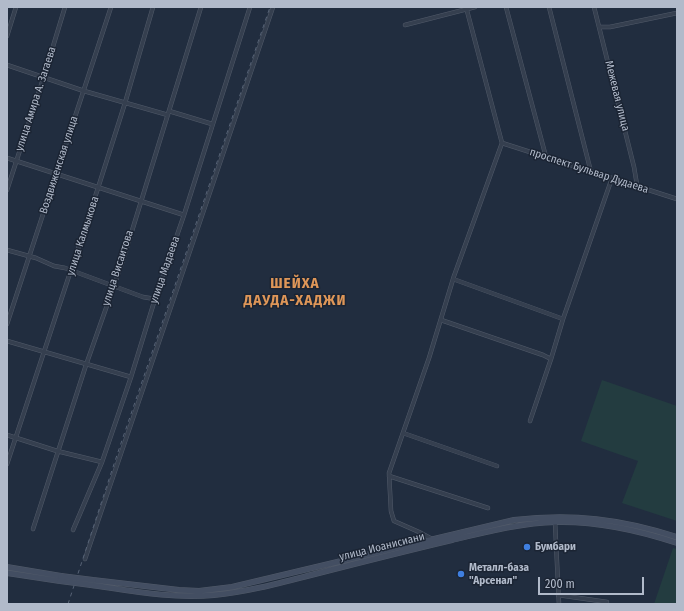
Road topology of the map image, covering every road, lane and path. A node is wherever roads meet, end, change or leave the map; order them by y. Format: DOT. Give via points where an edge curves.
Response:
graph roads {
  1 [pos="16,7"];
  2 [pos="65,7"];
  3 [pos="111,7"];
  4 [pos="153,7"];
  5 [pos="201,7"];
  6 [pos="250,7"];
  7 [pos="273,7"];
  8 [pos="475,7"];
  9 [pos="506,7"];
  10 [pos="549,7"];
  11 [pos="594,7"];
  12 [pos="466,8"];
  13 [pos="677,13"];
  14 [pos="405,25"];
  15 [pos="599,27"];
  16 [pos="7,36"];
  17 [pos="7,65"];
  18 [pos="44,76"];
  19 [pos="84,90"];
  20 [pos="125,103"];
  21 [pos="168,113"];
  22 [pos="212,124"];
  23 [pos="502,143"];
  24 [pos="546,157"];
  25 [pos="7,158"];
  26 [pos="16,161"];
  27 [pos="591,172"];
  28 [pos="56,175"];
  29 [pos="612,178"];
  30 [pos="637,185"];
  31 [pos="98,188"];
  32 [pos="7,190"];
  33 [pos="677,199"];
  34 [pos="139,202"];
  35 [pos="184,215"];
  36 [pos="7,250"];
  37 [pos="28,257"];
  38 [pos="72,271"];
  39 [pos="454,279"];
  40 [pos="113,286"];
  41 [pos="155,299"];
  42 [pos="563,319"];
  43 [pos="441,320"];
  44 [pos="7,324"];
  45 [pos="7,341"];
  46 [pos="44,352"];
  47 [pos="551,360"];
  48 [pos="86,365"];
  49 [pos="131,378"];
  50 [pos="530,421"];
  51 [pos="403,433"];
  52 [pos="7,434"];
  53 [pos="16,437"];
  54 [pos="58,451"];
  55 [pos="102,462"];
  56 [pos="7,464"];
  57 [pos="497,466"];
  58 [pos="389,476"];
  59 [pos="488,508"];
  60 [pos="555,522"];
  61 [pos="33,529"];
  62 [pos="73,530"];
  63 [pos="677,537"];
  64 [pos="433,542"];
  65 [pos="677,543"];
  66 [pos="84,559"];
  67 [pos="7,567"];
  68 [pos="7,573"];
  69 [pos="60,578"];
  70 [pos="558,595"];
  71 [pos="559,604"];
  72 [pos="606,604"];
  1 -- 16 [label="street"];
  2 -- 18 [label="street, улица Амира А. Загаева"];
  3 -- 19 [label="street, Воздвиженская улица"];
  4 -- 20 [label="street, улица Калмыкова"];
  5 -- 21 [label="street, улица Висаитова"];
  6 -- 22 [label="street, улица Мадаева"];
  7 -- 66 [label="street"];
  8 -- 12 [label="street"];
  9 -- 24 [label="street"];
  10 -- 27 [label="street"];
  11 -- 15 [label="street, Межевая улица"];
  12 -- 14 [label="street"];
  12 -- 23 [label="street"];
  13 -- 15 [label="street"];
  15 -- 30 [label="street, Межевая улица"];
  17 -- 18 [label="street"];
  18 -- 19 [label="street"];
  18 -- 26 [label="street, улица Амира А. Загаева"];
  19 -- 20 [label="street"];
  19 -- 28 [label="street, Воздвиженская улица"];
  20 -- 21 [label="street"];
  20 -- 31 [label="street, улица Калмыкова"];
  21 -- 22 [label="street"];
  21 -- 34 [label="street, улица Висаитова"];
  22 -- 35 [label="street, улица Мадаева"];
  23 -- 24 [label="street, проспект Бульвар Дудаева"];
  23 -- 39 [label="street"];
  24 -- 27 [label="street, проспект Бульвар Дудаева"];
  25 -- 26 [label="street"];
  26 -- 28 [label="street"];
  26 -- 32 [label="street, улица Амира А. Загаева"];
  27 -- 29 [label="street, проспект Бульвар Дудаева"];
  28 -- 31 [label="street"];
  28 -- 37 [label="street, Воздвиженская улица"];
  29 -- 30 [label="street, проспект Бульвар Дудаева"];
  29 -- 42 [label="street"];
  30 -- 33 [label="street, проспект Бульвар Дудаева"];
  31 -- 34 [label="street"];
  31 -- 38 [label="street, улица Калмыкова"];
  34 -- 35 [label="street"];
  34 -- 40 [label="street, улица Висаитова"];
  35 -- 41 [label="street, улица Мадаева"];
  36 -- 37 [label="street"];
  37 -- 38 [label="street"];
  37 -- 44 [label="street, Воздвиженская улица"];
  38 -- 40 [label="street"];
  38 -- 46 [label="street, улица Калмыкова"];
  39 -- 42 [label="street"];
  39 -- 43 [label="street"];
  40 -- 41 [label="street"];
  40 -- 48 [label="street, улица Висаитова"];
  41 -- 49 [label="street, улица Мадаева"];
  42 -- 47 [label="street"];
  43 -- 47 [label="street" via="543,354"];
  43 -- 51 [label="street"];
  45 -- 46 [label="street"];
  46 -- 48 [label="street"];
  46 -- 53 [label="street, улица Калмыкова"];
  47 -- 50 [label="street"];
  48 -- 49 [label="street"];
  48 -- 54 [label="street, улица Висаитова"];
  49 -- 55 [label="street, улица Мадаева"];
  51 -- 57 [label="street"];
  51 -- 58 [label="street"];
  52 -- 53 [label="street"];
  53 -- 54 [label="street"];
  53 -- 56 [label="street, улица Калмыкова"];
  54 -- 55 [label="street"];
  54 -- 61 [label="street, улица Висаитова"];
  55 -- 62 [label="street, улица Мадаева"];
  58 -- 59 [label="street"];
  58 -- 64 [label="street" via="394,521 419,532"];
  60 -- 64 [label="main road, улица Иоанисиани" via="509,527"];
  60 -- 65 [label="main road, улица Иоанисиани" via="609,526"];
  60 -- 70 [label="street"];
  63 -- 64 [label="main road" via="618,522 567,516 514,520"];
  64 -- 69 [label="main road, bridge" via="232,587 179,590"];
  67 -- 69 [label="main road"];
  68 -- 69 [label="main road"];
  70 -- 71 [label="street"];
  70 -- 72 [label="street" via="607,602"];
}
